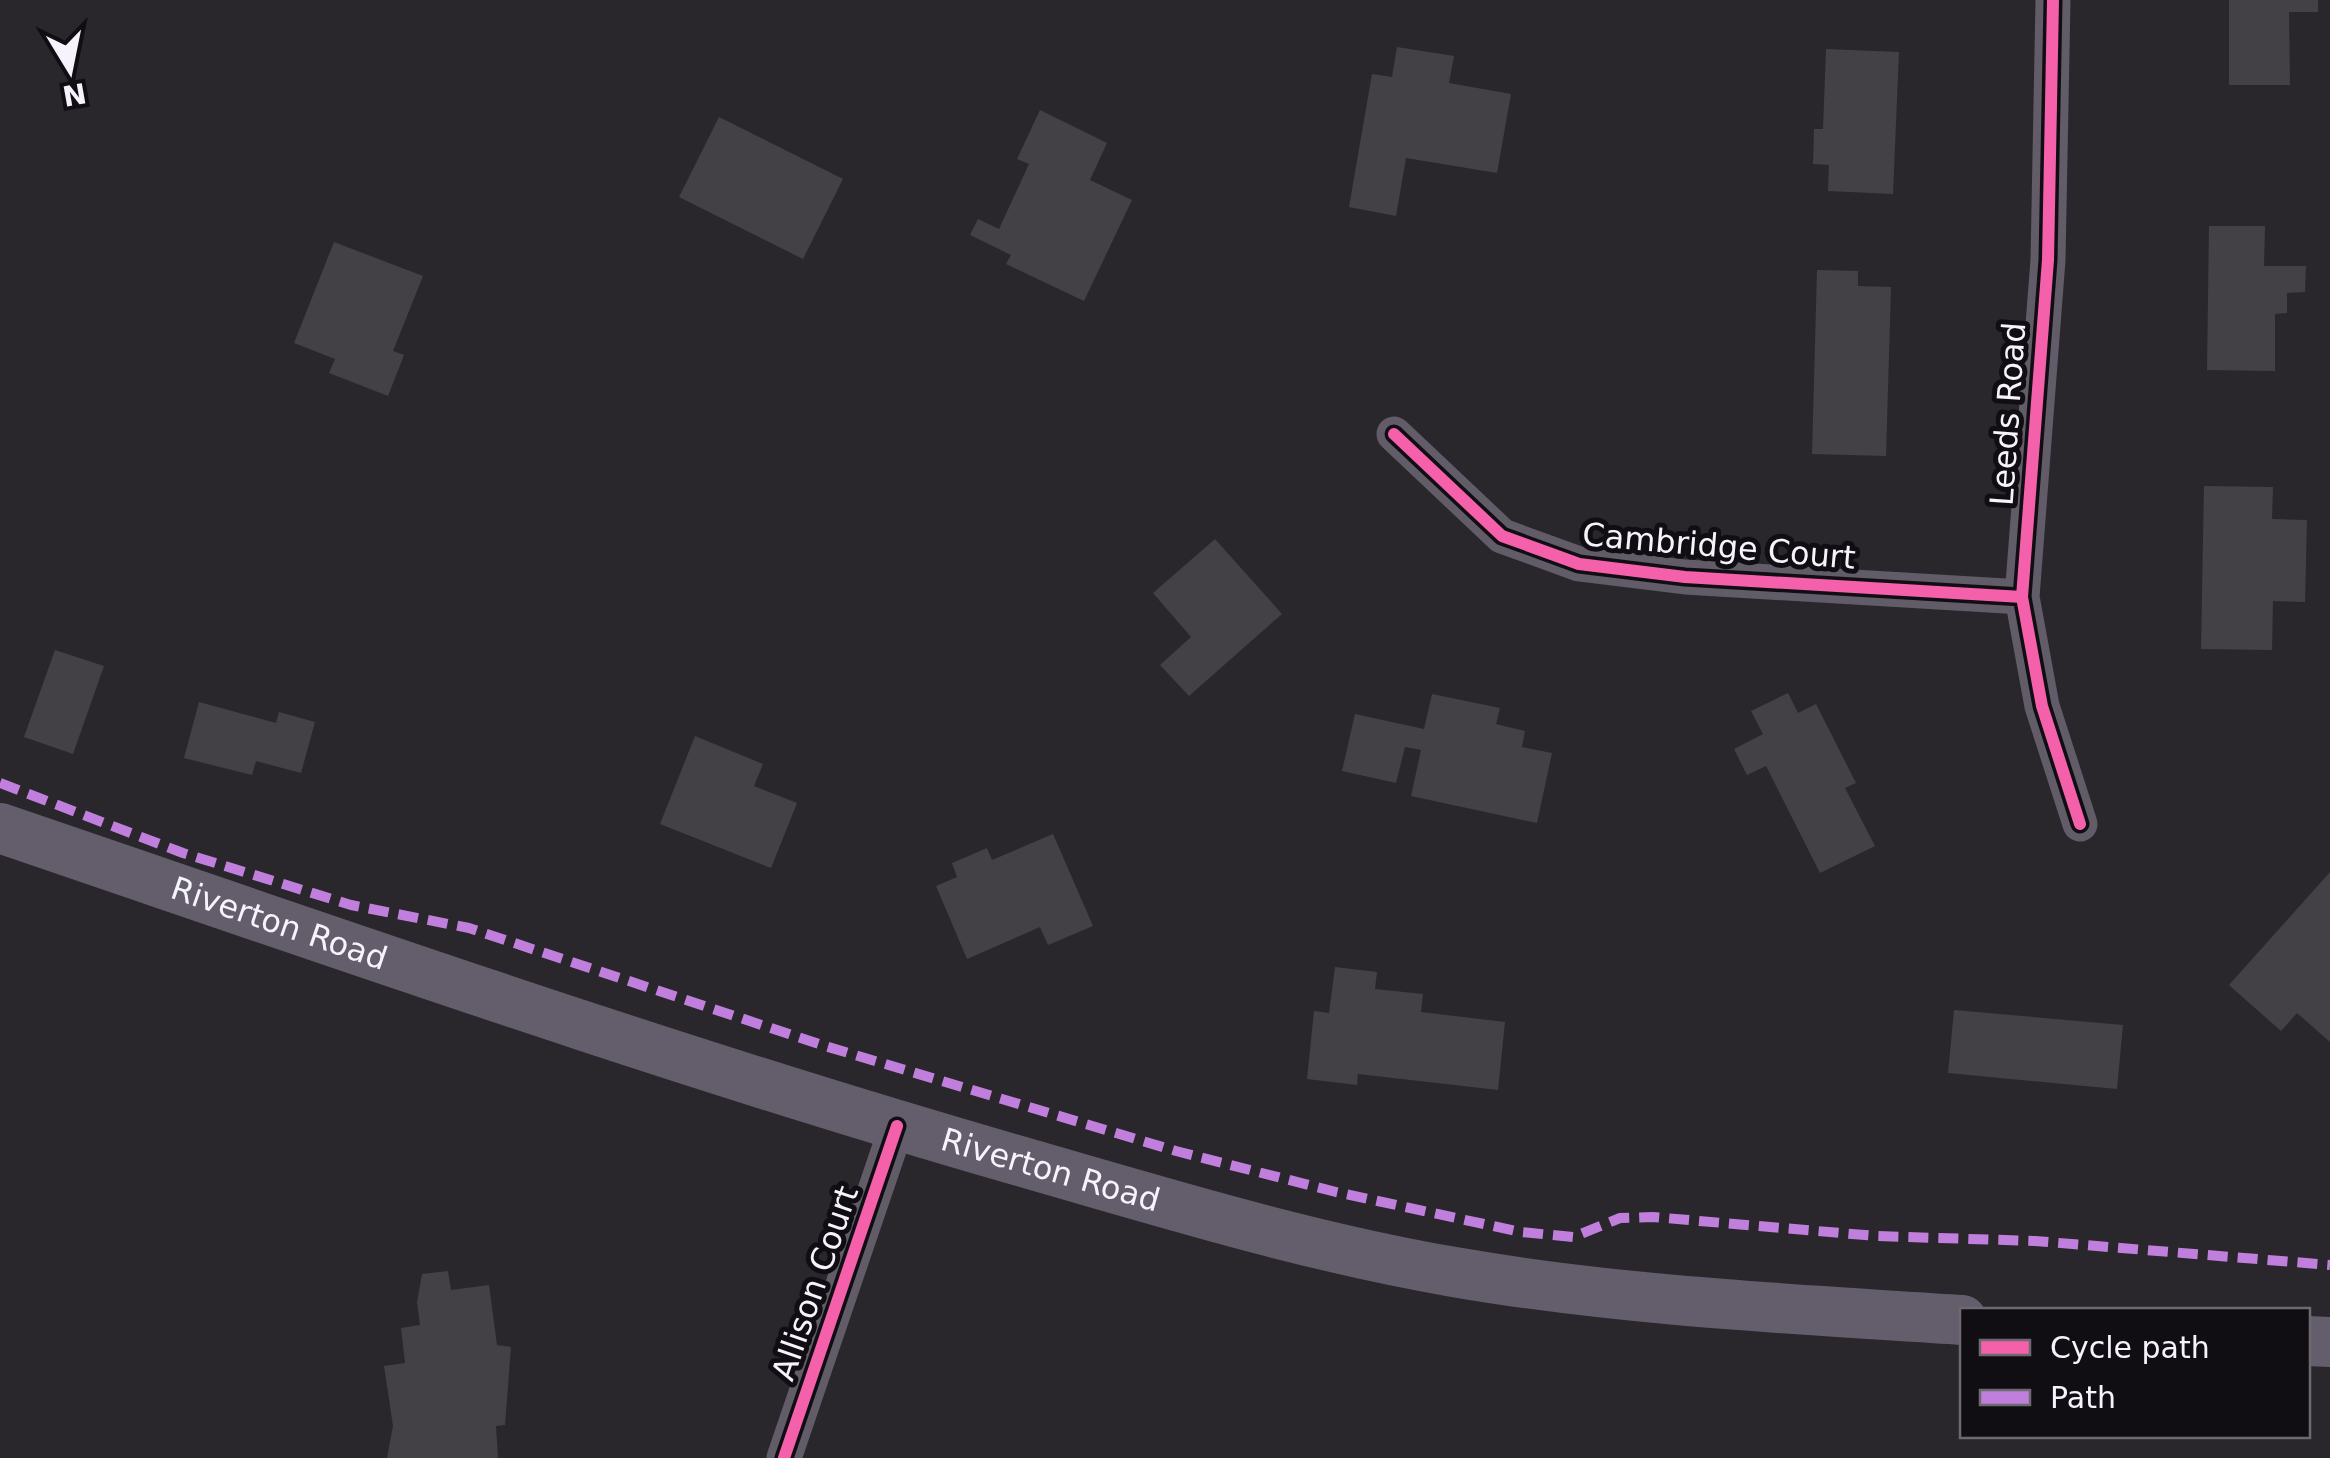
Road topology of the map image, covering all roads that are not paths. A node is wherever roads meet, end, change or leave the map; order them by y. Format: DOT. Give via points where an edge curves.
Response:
graph roads {
  1 [pos="2054,0"];
  2 [pos="1394,434"];
  3 [pos="2022,597"];
  4 [pos="2080,824"];
  5 [pos="0,828"];
  6 [pos="897,1126"];
  7 [pos="1960,1320"];
  8 [pos="784,1458"];
  1 -- 3 [label="street, Leeds Road" via="2048,260"];
  2 -- 3 [label="street, Cambridge Court" via="1502,536 1580,564 1685,577"];
  3 -- 4 [label="street, Leeds Road" via="2042,706"];
  5 -- 6 [label="main road, Riverton Road" via="428,976"];
  6 -- 7 [label="main road, Riverton Road" via="1245,1226 1450,1271 1578,1290"];
  6 -- 8 [label="street, Allison Court"];
}
